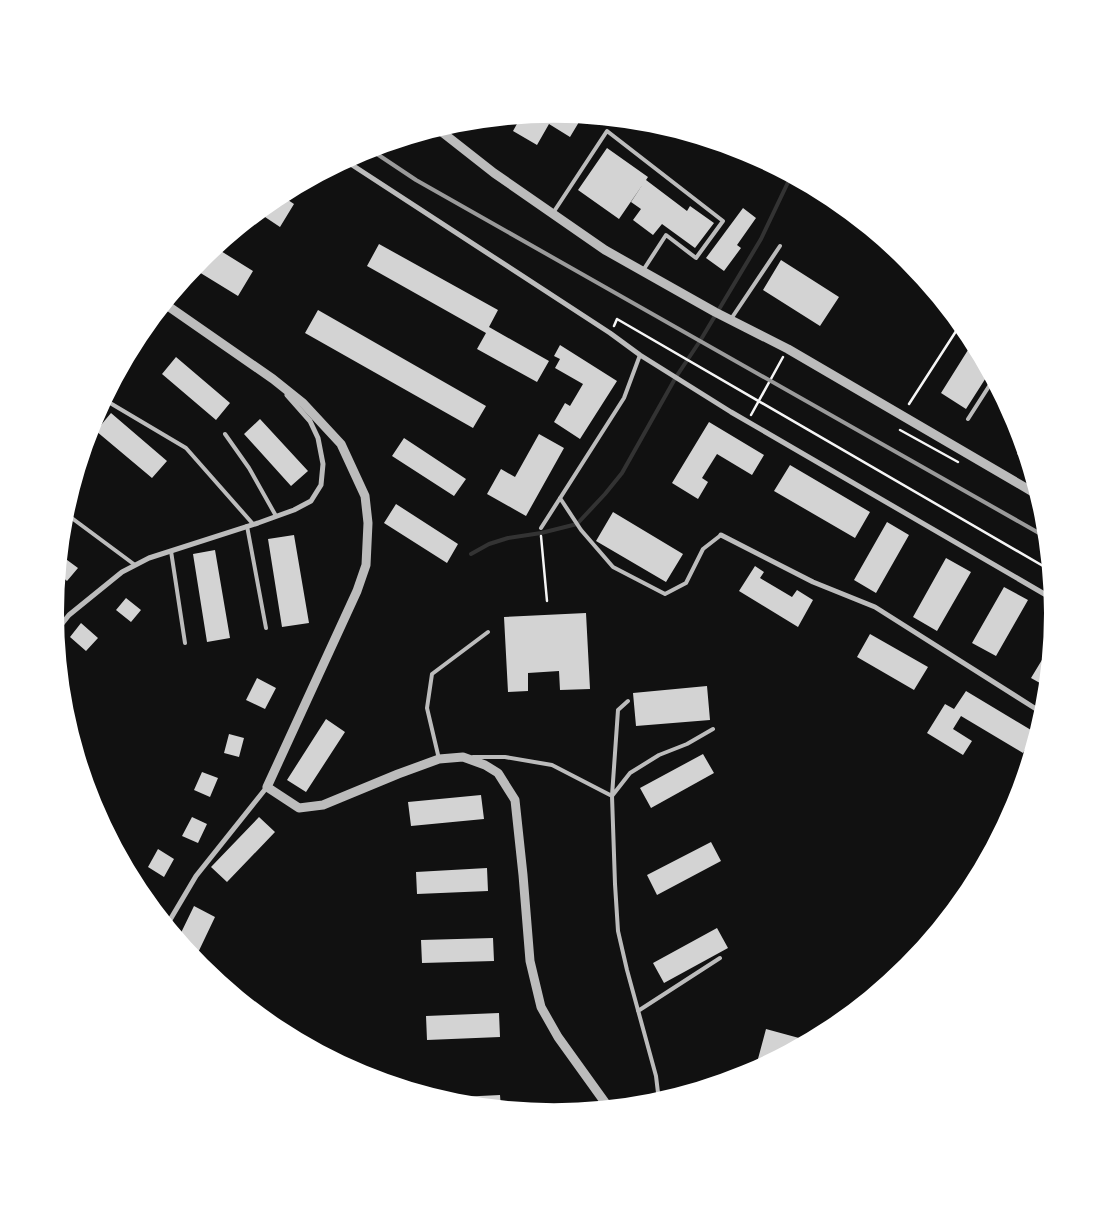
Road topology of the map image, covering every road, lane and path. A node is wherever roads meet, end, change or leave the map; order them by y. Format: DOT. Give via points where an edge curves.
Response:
graph roads {
  1 [pos="445,135"];
  2 [pos="353,166"];
  3 [pos="552,213"];
  4 [pos="780,246"];
  5 [pos="642,272"];
  6 [pos="171,308"];
  7 [pos="731,319"];
  8 [pos="956,331"];
  9 [pos="610,333"];
  10 [pos="788,349"];
  11 [pos="640,355"];
  12 [pos="273,379"];
  13 [pos="990,386"];
  14 [pos="759,401"];
  15 [pos="111,403"];
  16 [pos="910,404"];
  17 [pos="968,419"];
  18 [pos="748,422"];
  19 [pos="900,430"];
  20 [pos="226,434"];
  21 [pos="965,466"];
  22 [pos="1030,490"];
  23 [pos="560,498"];
  24 [pos="276,516"];
  25 [pos="73,518"];
  26 [pos="250,525"];
  27 [pos="541,528"];
  28 [pos="721,535"];
  29 [pos="172,551"];
  30 [pos="135,565"];
  31 [pos="1043,566"];
  32 [pos="1044,595"];
  33 [pos="547,601"];
  34 [pos="64,621"];
  35 [pos="266,628"];
  36 [pos="488,632"];
  37 [pos="185,643"];
  38 [pos="628,701"];
  39 [pos="1036,709"];
  40 [pos="713,729"];
  41 [pos="464,757"];
  42 [pos="439,759"];
  43 [pos="267,788"];
  44 [pos="612,796"];
  45 [pos="171,919"];
  46 [pos="720,958"];
  47 [pos="638,1011"];
  48 [pos="658,1093"];
  49 [pos="604,1101"];
  1 -- 3 [label="street"];
  2 -- 9 [label="street"];
  3 -- 5 [label="street"];
  3 -- 5 [label="lane" via="607,131 723,221 696,258 666,235"];
  4 -- 7 [label="lane"];
  5 -- 7 [label="street"];
  6 -- 12 [label="street"];
  7 -- 10 [label="street"];
  8 -- 16 [label="path"];
  9 -- 11 [label="street"];
  9 -- 14 [label="path" via="617,318"];
  10 -- 14 [label="path"];
  10 -- 22 [label="street"];
  11 -- 18 [label="street"];
  11 -- 23 [label="lane" via="624,398"];
  12 -- 24 [label="street" via="310,421 318,438 323,464 320,485 310,501"];
  12 -- 43 [label="street" via="304,403 342,444 365,496 368,544 366,565 357,591"];
  13 -- 17 [label="lane"];
  14 -- 18 [label="path"];
  14 -- 31 [label="path"];
  15 -- 26 [label="lane" via="186,448"];
  18 -- 32 [label="street"];
  19 -- 21 [label="path"];
  20 -- 24 [label="lane"];
  23 -- 27 [label="lane"];
  23 -- 28 [label="lane" via="581,530 613,566 665,594 686,583 702,549"];
  24 -- 26 [label="street"];
  25 -- 30 [label="lane"];
  26 -- 29 [label="street"];
  26 -- 35 [label="lane"];
  27 -- 33 [label="path"];
  28 -- 39 [label="street" via="813,582 875,607"];
  29 -- 30 [label="street"];
  29 -- 37 [label="lane"];
  30 -- 34 [label="street" via="122,572"];
  36 -- 42 [label="lane" via="432,674 427,708"];
  38 -- 44 [label="lane" via="618,710"];
  40 -- 44 [label="lane" via="630,773"];
  41 -- 42 [label="street"];
  41 -- 44 [label="lane" via="505,758 552,765"];
  41 -- 49 [label="street" via="498,773 515,800 530,961 541,1007 558,1037"];
  42 -- 43 [label="street" via="323,805 299,808"];
  43 -- 45 [label="street" via="196,876"];
  44 -- 47 [label="lane" via="618,931"];
  46 -- 47 [label="lane"];
  47 -- 48 [label="lane"];
}
